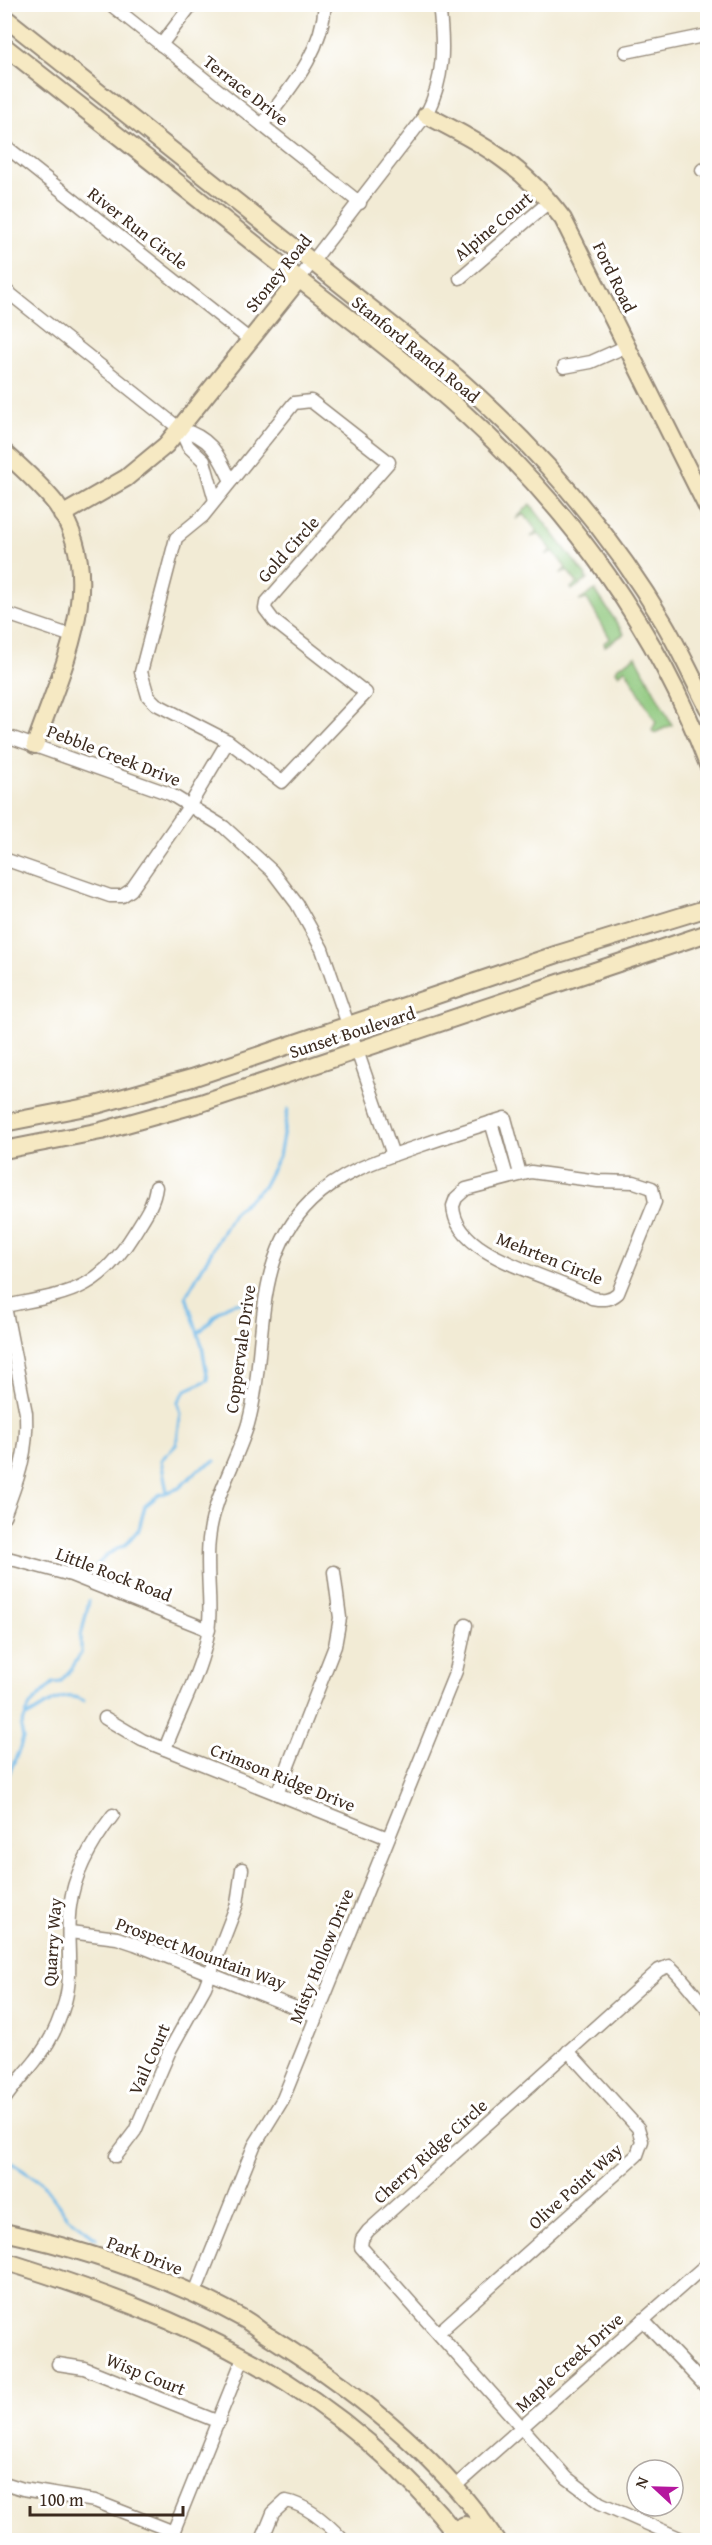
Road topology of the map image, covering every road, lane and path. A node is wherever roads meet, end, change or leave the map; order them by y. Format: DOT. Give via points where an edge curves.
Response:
graph roads {
  1 [pos="110,4"];
  2 [pos="192,4"];
  3 [pos="325,4"];
  4 [pos="439,4"];
  5 [pos="4,17"];
  6 [pos="708,35"];
  7 [pos="161,45"];
  8 [pos="4,46"];
  9 [pos="626,52"];
  10 [pos="426,115"];
  11 [pos="261,125"];
  12 [pos="4,145"];
  13 [pos="550,201"];
  14 [pos="360,203"];
  15 [pos="313,262"];
  16 [pos="460,278"];
  17 [pos="299,279"];
  18 [pos="4,289"];
  19 [pos="250,340"];
  20 [pos="627,345"];
  21 [pos="564,368"];
  22 [pos="180,429"];
  23 [pos="4,452"];
  24 [pos="231,481"];
  25 [pos="215,500"];
  26 [pos="708,508"];
  27 [pos="62,515"];
  28 [pos="643,588"];
  29 [pos="4,613"];
  30 [pos="72,636"];
  31 [pos="646,637"];
  32 [pos="685,662"];
  33 [pos="708,708"];
  34 [pos="4,735"];
  35 [pos="228,741"];
  36 [pos="35,745"];
  37 [pos="708,765"];
  38 [pos="190,805"];
  39 [pos="4,859"];
  40 [pos="708,908"];
  41 [pos="708,933"];
  42 [pos="349,1024"];
  43 [pos="358,1050"];
  44 [pos="4,1122"];
  45 [pos="491,1122"];
  46 [pos="512,1143"];
  47 [pos="498,1147"];
  48 [pos="4,1150"];
  49 [pos="393,1155"];
  50 [pos="520,1173"];
  51 [pos="507,1177"];
  52 [pos="156,1187"];
  53 [pos="5,1304"];
  54 [pos="10,1363"];
  55 [pos="4,1515"];
  56 [pos="4,1557"];
  57 [pos="334,1572"];
  58 [pos="466,1624"];
  59 [pos="208,1630"];
  60 [pos="105,1718"];
  61 [pos="165,1749"];
  62 [pos="277,1794"];
  63 [pos="113,1815"];
  64 [pos="388,1838"];
  65 [pos="242,1869"];
  66 [pos="70,1932"];
  67 [pos="210,1973"];
  68 [pos="708,2010"];
  69 [pos="316,2016"];
  70 [pos="568,2051"];
  71 [pos="4,2100"];
  72 [pos="116,2156"];
  73 [pos="4,2232"];
  74 [pos="4,2261"];
  75 [pos="708,2263"];
  76 [pos="194,2295"];
  77 [pos="643,2320"];
  78 [pos="439,2332"];
  79 [pos="247,2357"];
  80 [pos="58,2364"];
  81 [pos="708,2389"];
  82 [pos="219,2422"];
  83 [pos="521,2429"];
  84 [pos="4,2483"];
  85 [pos="454,2487"];
  86 [pos="457,2535"];
  87 [pos="172,2536"];
  88 [pos="495,2538"];
  89 [pos="679,2540"];
  90 [pos="262,2541"];
  91 [pos="343,2541"];
  92 [pos="439,2541"];
  1 -- 7 [label="street, Terrace Drive"];
  2 -- 7 [label="street"];
  3 -- 11 [label="street" via="318,39 305,68"];
  4 -- 10 [label="street, Stoney Road" via="444,53 434,100"];
  5 -- 15 [label="main road, Stanford Ranch Road"];
  6 -- 9 [label="street"];
  7 -- 11 [label="street, Terrace Drive"];
  8 -- 17 [label="main road, Stanford Ranch Road"];
  10 -- 13 [label="main road, Ford Road" via="504,158"];
  10 -- 14 [label="street, Stoney Road"];
  11 -- 14 [label="street, Terrace Drive"];
  12 -- 19 [label="street, River Run Circle"];
  13 -- 16 [label="street, Alpine Court"];
  13 -- 20 [label="main road, Ford Road" via="574,238"];
  14 -- 15 [label="street, Stoney Road"];
  15 -- 17 [label="street, Stoney Road"];
  15 -- 28 [label="main road, Stanford Ranch Road" via="446,368 512,428 575,496"];
  17 -- 19 [label="main road, Stoney Road"];
  17 -- 31 [label="main road, Stanford Ranch Road" via="432,385 498,444 582,541"];
  18 -- 22 [label="street"];
  19 -- 22 [label="main road, Stoney Road"];
  20 -- 21 [label="street" via="591,362"];
  20 -- 26 [label="main road, Ford Road"];
  22 -- 24 [label="street" via="193,432 211,445"];
  22 -- 25 [label="street" via="188,446 204,461"];
  22 -- 27 [label="main road, Stoney Road" via="139,469"];
  23 -- 27 [label="main road"];
  24 -- 25 [label="street, Gold Circle"];
  24 -- 35 [label="street, Gold Circle" via="294,403 310,401 389,462 266,603 265,609 274,621 366,693 282,783"];
  25 -- 35 [label="street, Gold Circle" via="204,516 176,538 141,672 148,696 156,704"];
  27 -- 30 [label="main road" via="76,549 81,578 80,606"];
  28 -- 31 [label="main road"];
  28 -- 32 [label="main road, Stanford Ranch Road"];
  29 -- 30 [label="street"];
  30 -- 36 [label="main road"];
  31 -- 32 [label="main road"];
  31 -- 37 [label="main road, Stanford Ranch Road"];
  32 -- 33 [label="main road, Stanford Ranch Road"];
  34 -- 36 [label="street, Pebble Creek Drive"];
  35 -- 38 [label="street"];
  36 -- 38 [label="street, Pebble Creek Drive" via="145,784"];
  38 -- 39 [label="street" via="131,890 122,896 110,896"];
  38 -- 42 [label="street, Pebble Creek Drive" via="256,855 290,894 322,949"];
  40 -- 42 [label="main road, Sunset Boulevard"];
  41 -- 43 [label="main road, Sunset Boulevard"];
  42 -- 43 [label="street, Pebble Creek Drive"];
  42 -- 44 [label="main road, Sunset Boulevard" via="143,1093"];
  43 -- 48 [label="main road, Sunset Boulevard" via="152,1119"];
  43 -- 49 [label="street, Pebble Creek Drive"];
  45 -- 46 [label="street, Coppervale Drive" via="505,1118"];
  45 -- 47 [label="street"];
  45 -- 49 [label="street, Coppervale Drive"];
  46 -- 47 [label="street"];
  46 -- 50 [label="street"];
  47 -- 51 [label="street"];
  49 -- 59 [label="street, Coppervale Drive" via="358,1167 328,1186 298,1216 278,1249 265,1299 249,1419 211,1523"];
  50 -- 51 [label="street, Mehrten Circle"];
  50 -- 51 [label="street, Mehrten Circle" via="634,1182 652,1188 653,1210 618,1293 612,1298 592,1298 491,1254 467,1239 453,1213 456,1198 466,1189"];
  52 -- 53 [label="street" via="151,1207 127,1245 100,1276 62,1294"];
  53 -- 54 [label="street"];
  54 -- 55 [label="street" via="26,1413 26,1446"];
  56 -- 59 [label="street, Little Rock Road" via="51,1568"];
  57 -- 62 [label="street" via="340,1618 335,1646"];
  58 -- 64 [label="street, Misty Hollow Drive" via="456,1671"];
  59 -- 61 [label="street, Coppervale Drive" via="199,1664"];
  60 -- 61 [label="street, Crimson Ridge Drive" via="130,1735"];
  61 -- 62 [label="street, Crimson Ridge Drive"];
  62 -- 64 [label="street, Crimson Ridge Drive"];
  63 -- 66 [label="street, Quarry Way" via="82,1865 70,1906"];
  64 -- 69 [label="street, Misty Hollow Drive"];
  65 -- 67 [label="street, Vail Court" via="237,1904"];
  66 -- 67 [label="street, Prospect Mountain Way" via="117,1938"];
  66 -- 71 [label="street, Quarry Way" via="70,1977 58,2024 44,2050"];
  67 -- 69 [label="street, Prospect Mountain Way"];
  67 -- 72 [label="street, Vail Court" via="170,2049 135,2132"];
  68 -- 70 [label="street, Cherry Ridge Circle" via="669,1966 659,1970"];
  69 -- 76 [label="street, Misty Hollow Drive" via="283,2099 254,2146"];
  70 -- 78 [label="street, Olive Point Way" via="638,2128 642,2141 637,2155"];
  70 -- 78 [label="street, Cherry Ridge Circle" via="362,2239 361,2247 366,2254"];
  73 -- 76 [label="main road, Park Drive" via="131,2268"];
  74 -- 79 [label="main road" via="120,2299"];
  75 -- 77 [label="street, Maple Creek Drive"];
  76 -- 85 [label="main road, Park Drive" via="245,2320 308,2361 385,2420"];
  77 -- 81 [label="street"];
  77 -- 83 [label="street, Maple Creek Drive"];
  78 -- 83 [label="street, Cherry Ridge Circle"];
  79 -- 82 [label="street"];
  79 -- 86 [label="main road" via="294,2385 369,2442"];
  80 -- 82 [label="street, Wisp Court" via="84,2368"];
  82 -- 87 [label="street"];
  83 -- 85 [label="street, Maple Creek Drive"];
  83 -- 89 [label="street, Cherry Ridge Circle" via="587,2495"];
  84 -- 87 [label="street" via="95,2502"];
  85 -- 88 [label="main road, Park Drive"];
  86 -- 88 [label="main road" via="465,2525"];
  86 -- 92 [label="street"];
  90 -- 91 [label="street" via="273,2513 286,2501 294,2502 322,2521"];
}
